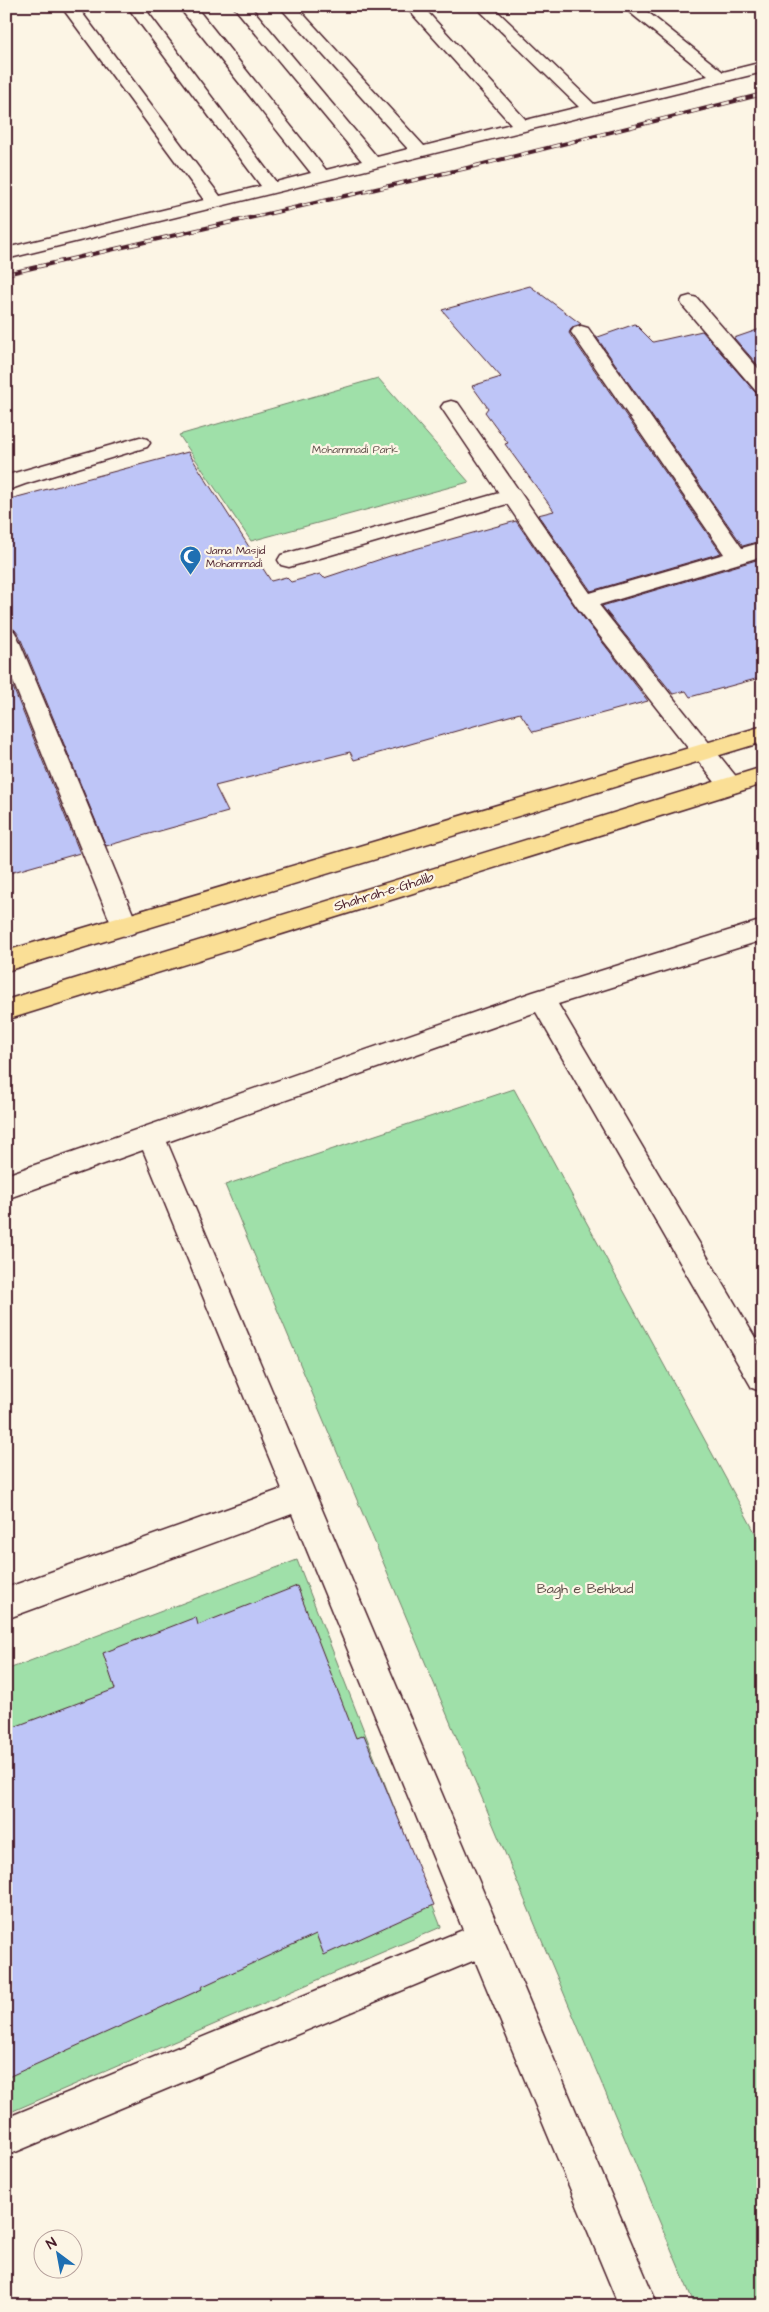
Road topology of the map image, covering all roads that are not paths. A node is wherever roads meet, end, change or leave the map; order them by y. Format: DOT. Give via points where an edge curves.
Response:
graph roads {
  1 [pos="69,6"];
  2 [pos="135,6"];
  3 [pos="186,6"];
  4 [pos="241,6"];
  5 [pos="287,6"];
  6 [pos="413,6"];
  7 [pos="483,6"];
  8 [pos="630,6"];
  9 [pos="763,67"];
  10 [pos="721,78"];
  11 [pos="591,110"];
  12 [pos="522,126"];
  13 [pos="420,152"];
  14 [pos="373,163"];
  15 [pos="322,176"];
  16 [pos="272,188"];
  17 [pos="215,202"];
  18 [pos="6,254"];
  19 [pos="690,302"];
  20 [pos="581,332"];
  21 [pos="763,387"];
  22 [pos="451,406"];
  23 [pos="140,443"];
  24 [pos="6,485"];
  25 [pos="511,496"];
  26 [pos="763,549"];
  27 [pos="737,557"];
  28 [pos="289,560"];
  29 [pos="585,602"];
  30 [pos="6,636"];
  31 [pos="763,734"];
  32 [pos="705,751"];
  33 [pos="763,775"];
  34 [pos="730,785"];
  35 [pos="126,926"];
  36 [pos="763,930"];
  37 [pos="6,961"];
  38 [pos="542,999"];
  39 [pos="6,1010"];
  40 [pos="150,1137"];
  41 [pos="6,1187"];
  42 [pos="763,1379"];
  43 [pos="300,1497"];
  44 [pos="6,1604"];
  45 [pos="484,1939"];
  46 [pos="6,2137"];
  47 [pos="639,2306"];
  1 -- 17 [label="street"];
  2 -- 16 [label="street"];
  3 -- 15 [label="street"];
  4 -- 14 [label="street"];
  5 -- 13 [label="street"];
  6 -- 12 [label="street"];
  7 -- 11 [label="street"];
  8 -- 10 [label="street"];
  9 -- 10 [label="street"];
  10 -- 11 [label="street"];
  11 -- 12 [label="street"];
  12 -- 13 [label="street"];
  13 -- 14 [label="street"];
  14 -- 15 [label="street"];
  15 -- 16 [label="street"];
  16 -- 17 [label="street"];
  17 -- 18 [label="street"];
  19 -- 21 [label="street"];
  20 -- 27 [label="street"];
  22 -- 25 [label="street"];
  23 -- 24 [label="street"];
  25 -- 28 [label="street"];
  25 -- 29 [label="street"];
  26 -- 27 [label="street"];
  27 -- 29 [label="street"];
  29 -- 32 [label="street"];
  30 -- 35 [label="street"];
  31 -- 32 [label="main road"];
  32 -- 34 [label="street"];
  32 -- 35 [label="main road"];
  33 -- 34 [label="main road, Shahrah-e-Ghalib"];
  34 -- 39 [label="main road, Shahrah-e-Ghalib"];
  35 -- 37 [label="main road"];
  36 -- 38 [label="street"];
  38 -- 40 [label="street"];
  38 -- 42 [label="street"];
  40 -- 41 [label="street"];
  40 -- 43 [label="street"];
  43 -- 44 [label="street"];
  43 -- 45 [label="street"];
  45 -- 46 [label="street"];
  45 -- 47 [label="street"];
}
